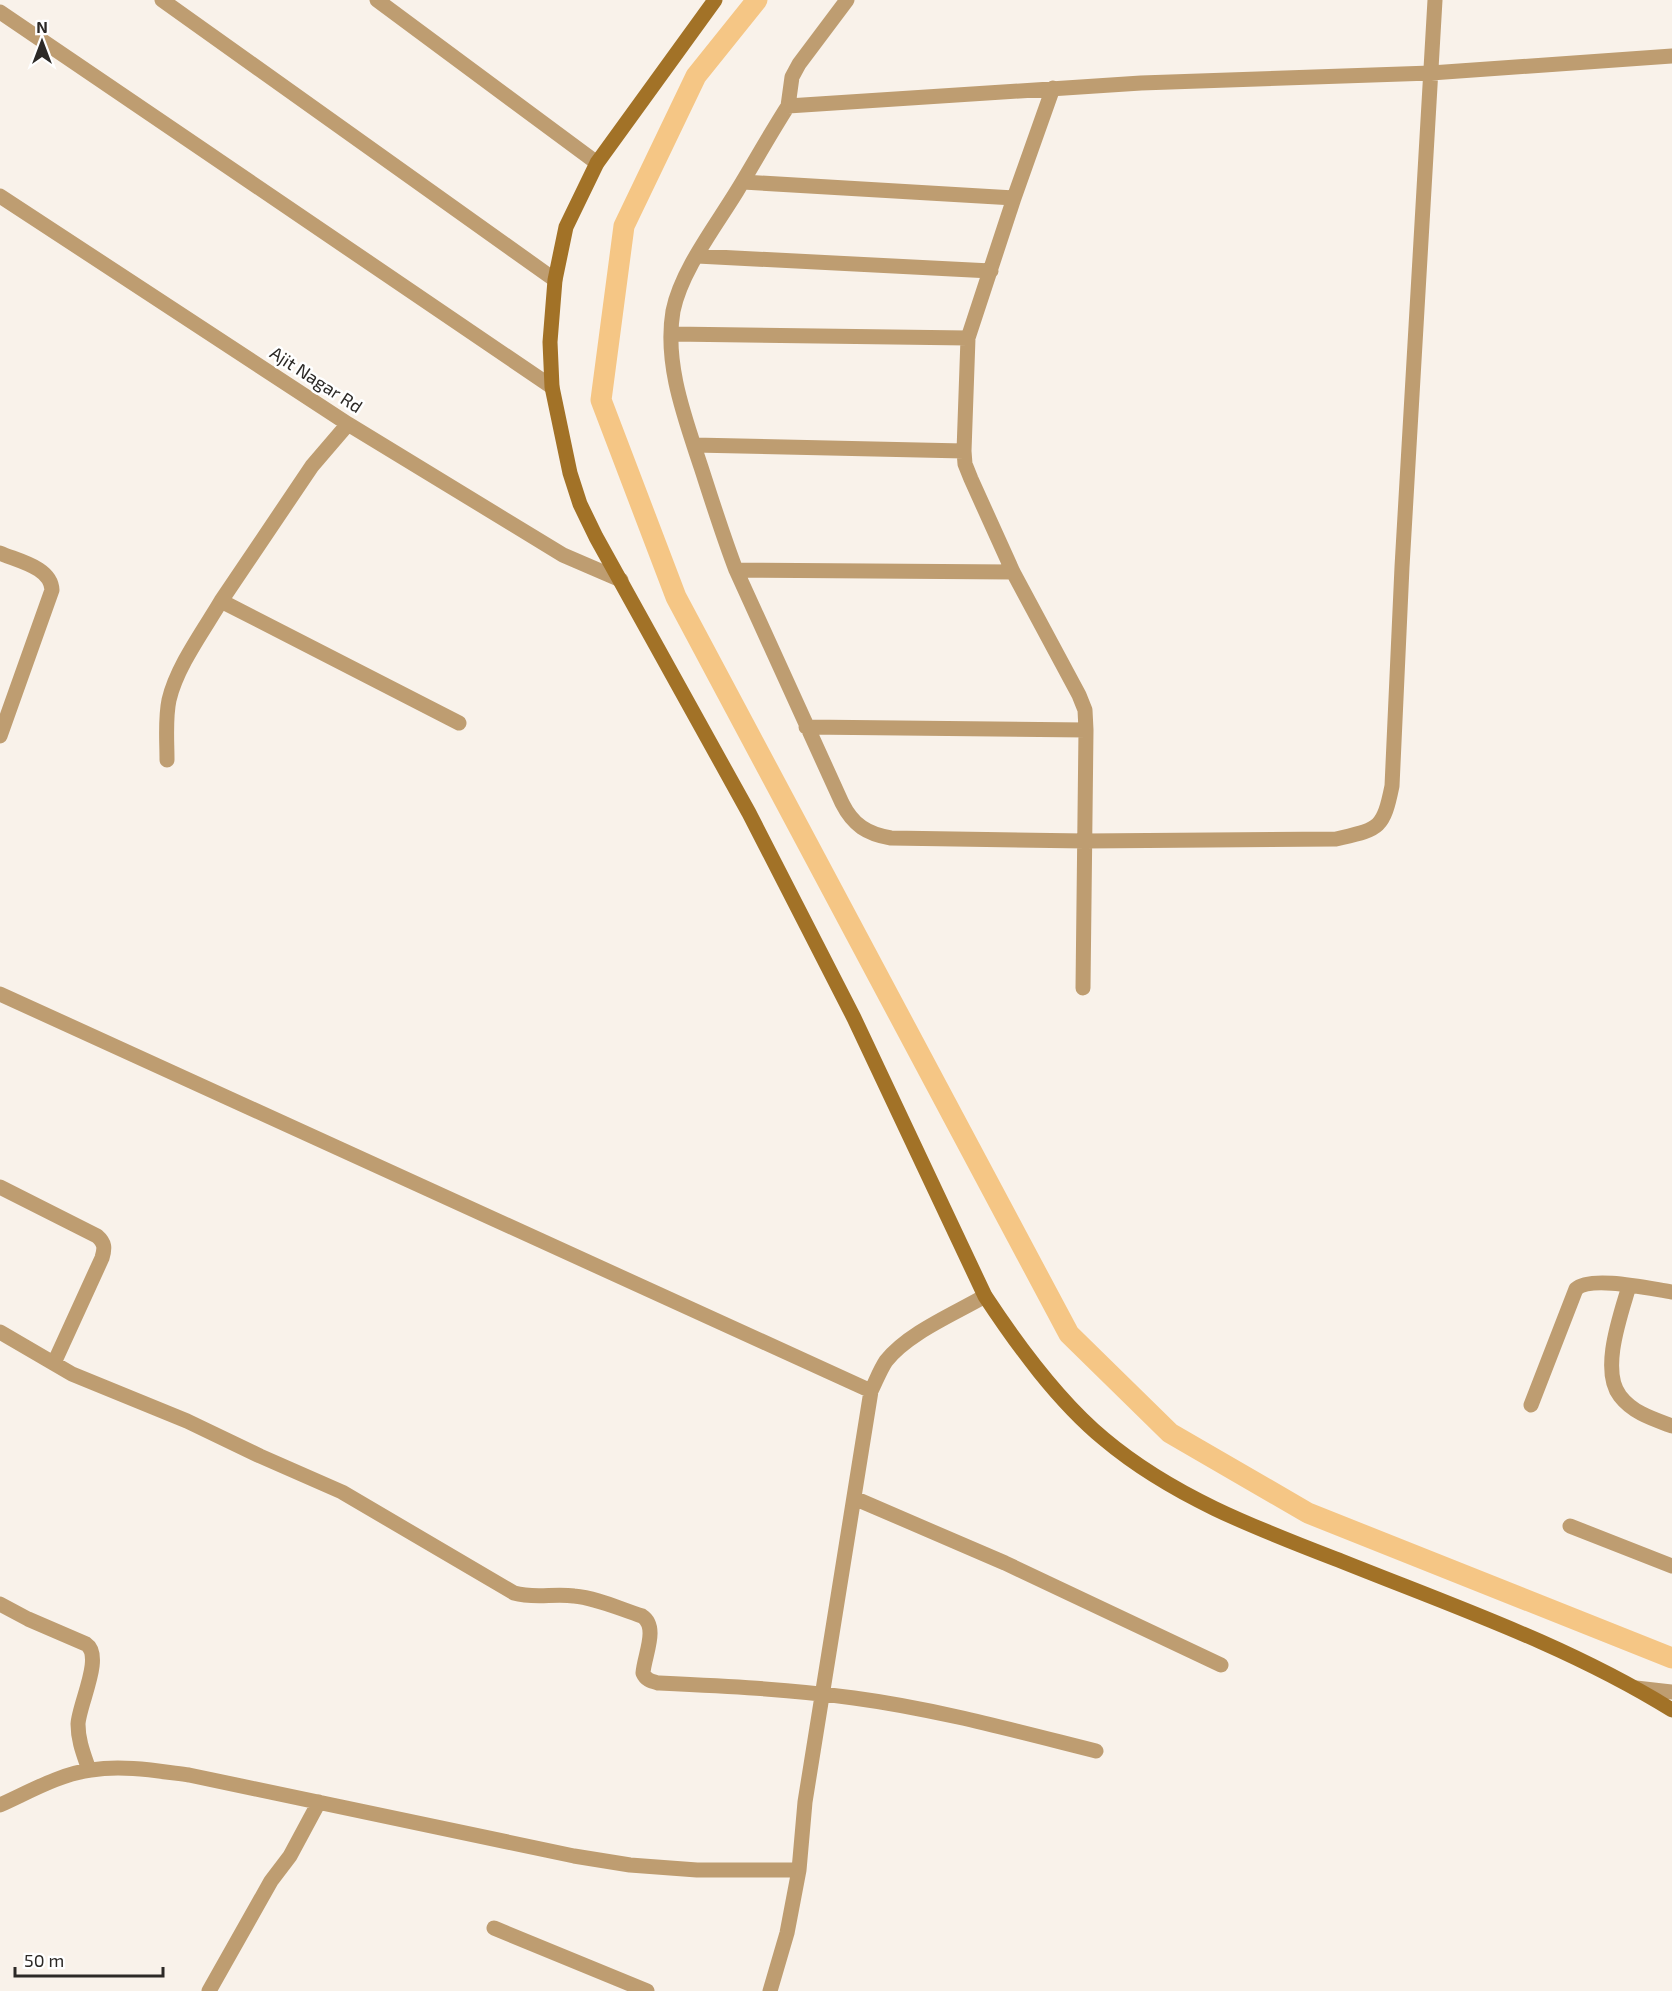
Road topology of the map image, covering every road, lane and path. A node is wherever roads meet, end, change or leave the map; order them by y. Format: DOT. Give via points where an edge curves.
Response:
graph roads {
  1 [pos="162,0"];
  2 [pos="377,0"];
  3 [pos="715,0"];
  4 [pos="847,0"];
  5 [pos="1435,0"];
  6 [pos="0,12"];
  7 [pos="1672,56"];
  8 [pos="1431,73"];
  9 [pos="1053,88"];
  10 [pos="788,106"];
  11 [pos="597,163"];
  12 [pos="743,182"];
  13 [pos="0,196"];
  14 [pos="1014,198"];
  15 [pos="697,256"];
  16 [pos="991,271"];
  17 [pos="555,280"];
  18 [pos="672,334"];
  19 [pos="968,338"];
  20 [pos="552,387"];
  21 [pos="348,424"];
  22 [pos="694,445"];
  23 [pos="964,451"];
  24 [pos="0,553"];
  25 [pos="736,570"];
  26 [pos="1013,572"];
  27 [pos="621,580"];
  28 [pos="221,601"];
  29 [pos="459,723"];
  30 [pos="806,727"];
  31 [pos="1086,730"];
  32 [pos="0,736"];
  33 [pos="167,760"];
  34 [pos="1085,841"];
  35 [pos="1083,988"];
  36 [pos="0,994"];
  37 [pos="0,1187"];
  38 [pos="1629,1286"];
  39 [pos="1672,1292"];
  40 [pos="985,1296"];
  41 [pos="0,1332"];
  42 [pos="54,1363"];
  43 [pos="871,1391"];
  44 [pos="1531,1405"];
  45 [pos="1672,1426"];
  46 [pos="854,1498"];
  47 [pos="1570,1527"];
  48 [pos="1672,1566"];
  49 [pos="0,1604"];
  50 [pos="1221,1665"];
  51 [pos="1635,1688"];
  52 [pos="1672,1692"];
  53 [pos="821,1694"];
  54 [pos="1672,1710"];
  55 [pos="1096,1751"];
  56 [pos="89,1770"];
  57 [pos="319,1802"];
  58 [pos="0,1804"];
  59 [pos="799,1870"];
  60 [pos="494,1928"];
  61 [pos="209,1991"];
  62 [pos="647,1991"];
  63 [pos="770,1991"];
  1 -- 17 [label="street"];
  2 -- 11 [label="street"];
  3 -- 11 [label="street"];
  4 -- 10 [label="street" via="799,64 792,77"];
  5 -- 8 [label="street"];
  6 -- 20 [label="street"];
  7 -- 8 [label="street"];
  8 -- 9 [label="street"];
  8 -- 34 [label="street" via="1392,786 1383,820 1374,828 1336,839"];
  9 -- 10 [label="street"];
  9 -- 14 [label="street"];
  10 -- 12 [label="street"];
  11 -- 17 [label="street" via="566,227"];
  12 -- 14 [label="street"];
  12 -- 15 [label="street"];
  13 -- 21 [label="street, Ajit Nagar Rd"];
  14 -- 16 [label="street"];
  15 -- 16 [label="street"];
  15 -- 18 [label="street" via="681,286 673,312"];
  16 -- 19 [label="street"];
  17 -- 20 [label="street" via="550,342"];
  18 -- 19 [label="street"];
  18 -- 22 [label="street" via="676,384"];
  19 -- 23 [label="street"];
  20 -- 27 [label="street" via="580,504"];
  21 -- 27 [label="street, Ajit Nagar Rd" via="563,555"];
  21 -- 28 [label="street" via="312,465"];
  22 -- 23 [label="street"];
  22 -- 25 [label="street"];
  23 -- 26 [label="street" via="970,479"];
  24 -- 32 [label="street" via="44,572 50,578 52,590"];
  25 -- 26 [label="street"];
  25 -- 30 [label="street"];
  26 -- 31 [label="street" via="1079,695"];
  27 -- 40 [label="street" via="849,1008"];
  28 -- 29 [label="street"];
  28 -- 33 [label="street" via="169,698"];
  30 -- 31 [label="street"];
  30 -- 34 [label="street" via="848,815 867,832 891,838"];
  31 -- 34 [label="street"];
  34 -- 35 [label="street"];
  36 -- 43 [label="street"];
  37 -- 42 [label="street" via="97,1236 105,1246"];
  38 -- 39 [label="street"];
  38 -- 44 [label="street" via="1597,1282 1576,1289"];
  38 -- 45 [label="street" via="1612,1357 1614,1386 1632,1408"];
  40 -- 43 [label="street" via="897,1348"];
  40 -- 51 [label="street" via="1062,1400 1104,1439 1189,1496 1265,1532 1482,1617"];
  41 -- 42 [label="street"];
  42 -- 53 [label="street" via="342,1492 514,1593 528,1597 585,1597 642,1616 650,1634 645,1678 658,1683"];
  43 -- 46 [label="street"];
  46 -- 50 [label="street" via="1005,1563"];
  46 -- 53 [label="street"];
  47 -- 48 [label="street"];
  49 -- 56 [label="street" via="86,1644 93,1652 79,1717 79,1740"];
  51 -- 52 [label="street"];
  51 -- 54 [label="street"];
  53 -- 55 [label="street" via="934,1712"];
  53 -- 59 [label="street"];
  56 -- 57 [label="street" via="129,1768 189,1775"];
  56 -- 58 [label="street"];
  57 -- 59 [label="street" via="630,1865"];
  57 -- 61 [label="street"];
  59 -- 63 [label="street" via="787,1933"];
  60 -- 62 [label="street"];
}
